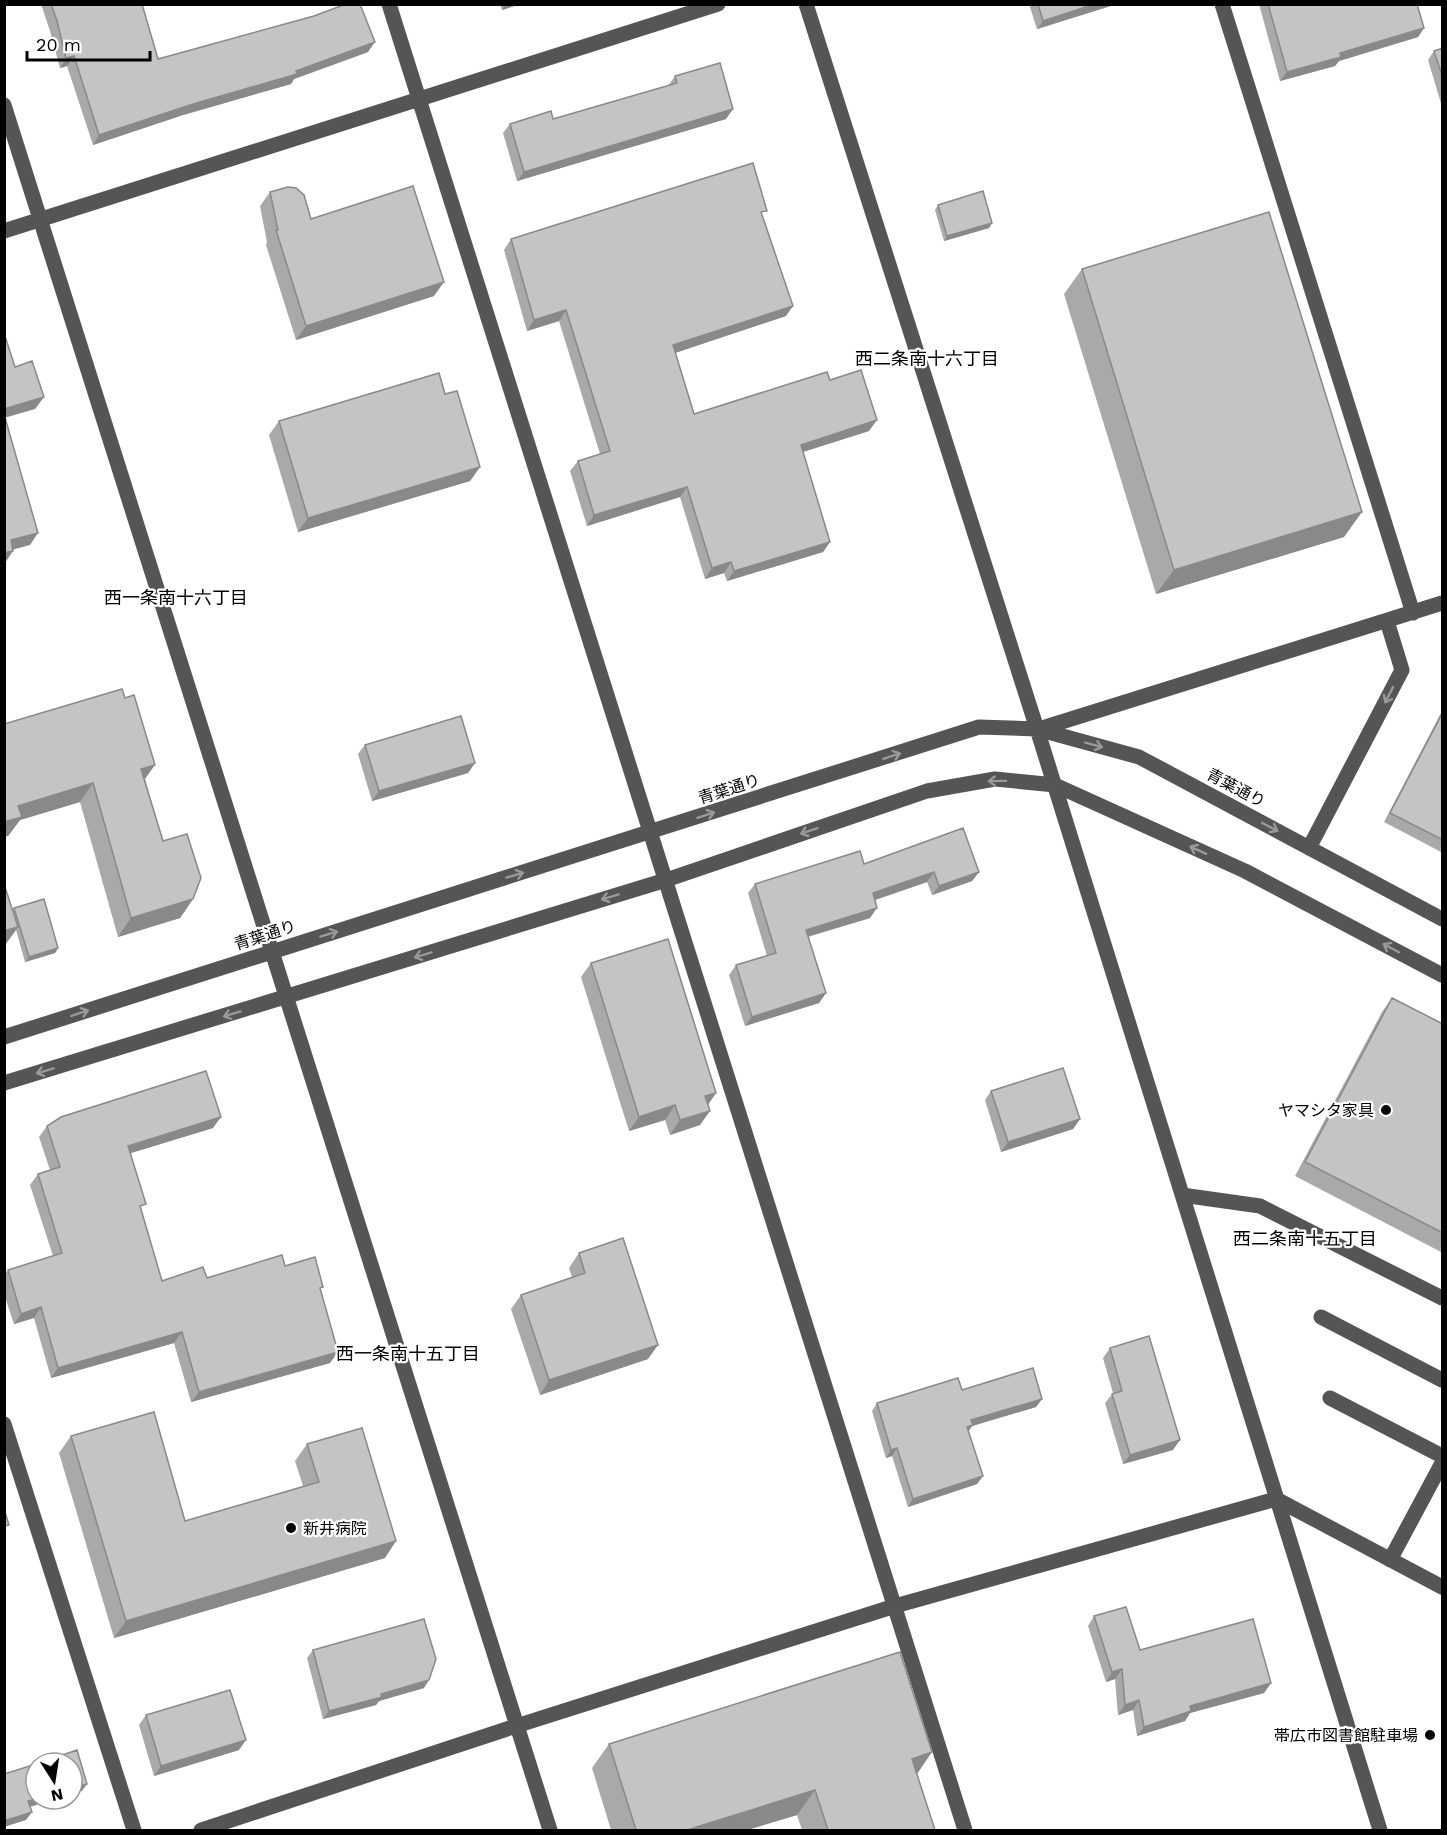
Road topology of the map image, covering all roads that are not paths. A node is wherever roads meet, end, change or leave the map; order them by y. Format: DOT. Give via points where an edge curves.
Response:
graph roads {
  1 [pos="390,4"];
  2 [pos="718,4"];
  3 [pos="806,4"];
  4 [pos="1222,4"];
  5 [pos="420,100"];
  6 [pos="4,105"];
  7 [pos="42,219"];
  8 [pos="4,231"];
  9 [pos="1443,603"];
  10 [pos="1413,613"];
  11 [pos="1387,621"];
  12 [pos="1038,729"];
  13 [pos="1055,785"];
  14 [pos="650,832"];
  15 [pos="1309,848"];
  16 [pos="666,880"];
  17 [pos="1443,919"];
  18 [pos="273,951"];
  19 [pos="1443,975"];
  20 [pos="288,997"];
  21 [pos="4,1037"];
  22 [pos="4,1083"];
  23 [pos="1182,1195"];
  24 [pos="1443,1298"];
  25 [pos="1321,1317"];
  26 [pos="1443,1380"];
  27 [pos="1330,1398"];
  28 [pos="4,1424"];
  29 [pos="1443,1456"];
  30 [pos="1443,1463"];
  31 [pos="1276,1499"];
  32 [pos="1390,1560"];
  33 [pos="1443,1587"];
  34 [pos="895,1606"];
  35 [pos="516,1726"];
  36 [pos="134,1830"];
  37 [pos="201,1830"];
  38 [pos="550,1830"];
  39 [pos="965,1830"];
  40 [pos="1380,1830"];
  1 -- 5 [label="street"];
  2 -- 5 [label="street"];
  3 -- 12 [label="street"];
  4 -- 10 [label="street"];
  5 -- 7 [label="street"];
  5 -- 14 [label="street"];
  6 -- 7 [label="street"];
  7 -- 8 [label="street"];
  7 -- 18 [label="street"];
  9 -- 10 [label="street"];
  10 -- 11 [label="street"];
  11 -- 12 [label="street"];
  11 -- 15 [label="street, one-way" via="1402,670"];
  12 -- 13 [label="street"];
  14 -- 12 [label="street, 青葉通り, one-way" via="979,727"];
  12 -- 15 [label="street, 青葉通り, one-way" via="1139,757"];
  13 -- 16 [label="street, one-way" via="995,779 927,791"];
  19 -- 13 [label="street, one-way" via="1245,872"];
  13 -- 23 [label="street"];
  14 -- 16 [label="street"];
  18 -- 14 [label="street, 青葉通り, one-way"];
  15 -- 17 [label="street, 青葉通り"];
  16 -- 20 [label="street, one-way"];
  16 -- 34 [label="street"];
  18 -- 20 [label="street"];
  21 -- 18 [label="street, 青葉通り, one-way"];
  20 -- 22 [label="street, one-way"];
  20 -- 35 [label="street"];
  23 -- 24 [label="street" via="1260,1206"];
  23 -- 31 [label="street"];
  25 -- 26 [label="street"];
  27 -- 29 [label="street"];
  28 -- 36 [label="street"];
  30 -- 32 [label="street"];
  31 -- 32 [label="street"];
  31 -- 34 [label="street"];
  31 -- 40 [label="street"];
  32 -- 33 [label="street"];
  34 -- 35 [label="street"];
  34 -- 39 [label="street"];
  35 -- 37 [label="street"];
  35 -- 38 [label="street"];
}
